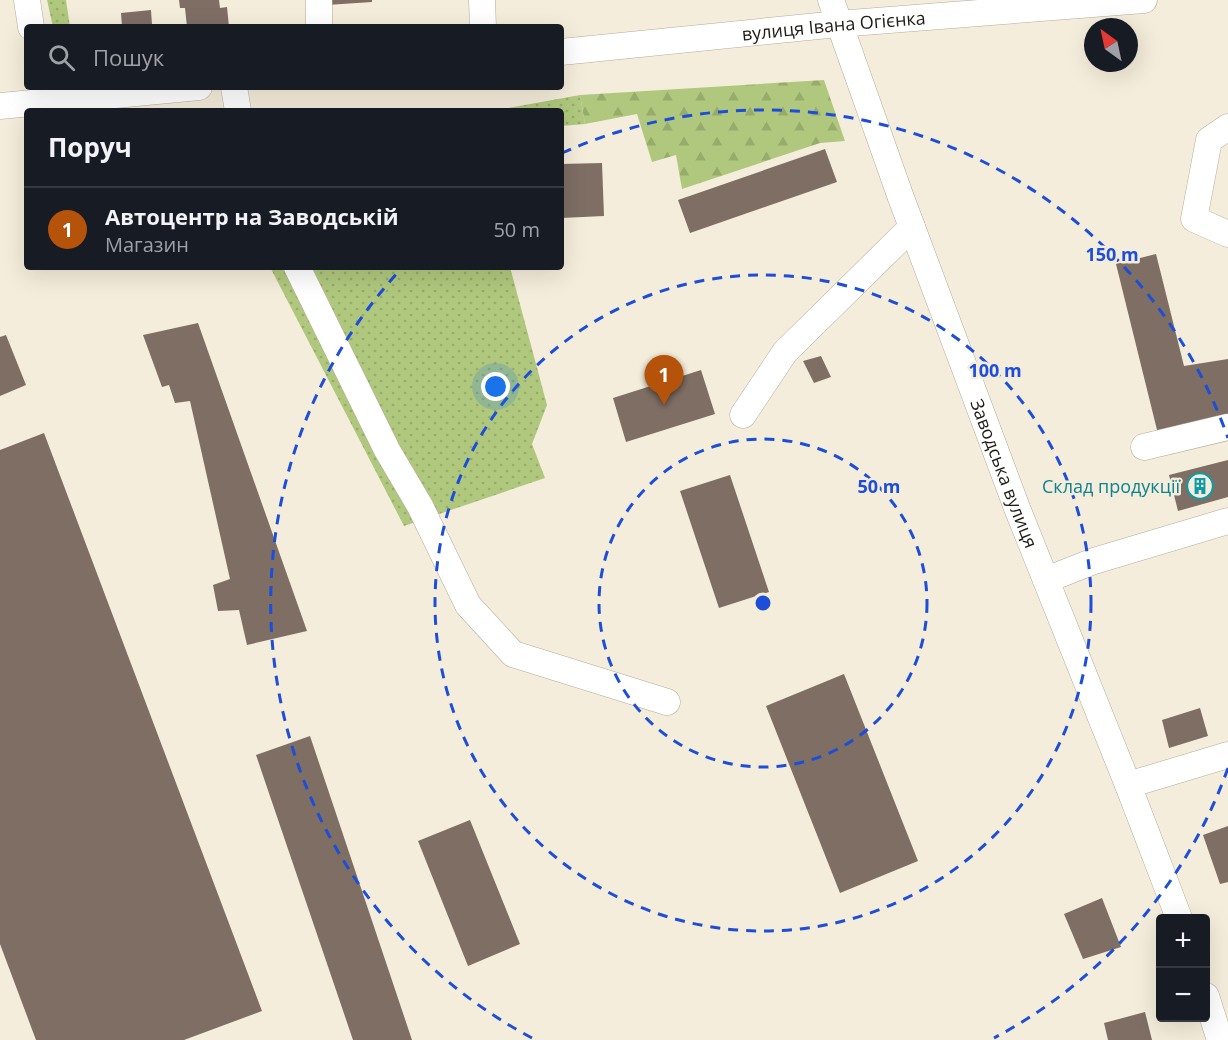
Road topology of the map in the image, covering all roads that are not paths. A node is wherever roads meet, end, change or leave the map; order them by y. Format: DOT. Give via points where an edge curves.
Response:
graph roads {
  1 [pos="27,0"];
  2 [pos="319,0"];
  3 [pos="482,0"];
  4 [pos="831,0"];
  5 [pos="1144,0"];
  6 [pos="841,12"];
  7 [pos="31,24"];
  8 [pos="319,24"];
  9 [pos="483,24"];
  10 [pos="564,51"];
  11 [pos="139,90"];
  12 [pos="234,90"];
  13 [pos="40,95"];
  14 [pos="0,106"];
  15 [pos="238,108"];
  16 [pos="1228,127"];
  17 [pos="912,227"];
  18 [pos="1228,234"];
  19 [pos="298,270"];
  20 [pos="743,415"];
  21 [pos="1228,427"];
  22 [pos="1144,447"];
  23 [pos="1228,521"];
  24 [pos="1046,580"];
  25 [pos="667,702"];
  26 [pos="1228,755"];
  27 [pos="1128,785"];
  28 [pos="1177,914"];
  29 [pos="1210,1009"];
  30 [pos="1220,1040"];
  1 -- 7 [label="street"];
  2 -- 8 [label="street"];
  3 -- 9 [label="street"];
  4 -- 6 [label="street, Заводська вулиця"];
  5 -- 6 [label="street, вулиця Івана Огієнка"];
  6 -- 10 [label="street, вулиця Івана Огієнка"];
  6 -- 17 [label="street, Заводська вулиця"];
  11 -- 13 [label="street"];
  12 -- 15 [label="street"];
  13 -- 14 [label="street"];
  16 -- 18 [label="street" via="1209,140 1194,219"];
  17 -- 20 [label="street" via="785,352"];
  17 -- 24 [label="street, Заводська вулиця"];
  19 -- 25 [label="street" via="381,440 420,506 468,605 513,654"];
  21 -- 22 [label="street"];
  23 -- 24 [label="street" via="1094,561"];
  24 -- 27 [label="street, Заводська вулиця"];
  26 -- 27 [label="street"];
  27 -- 28 [label="street, Заводська вулиця"];
  29 -- 30 [label="street"];
}
